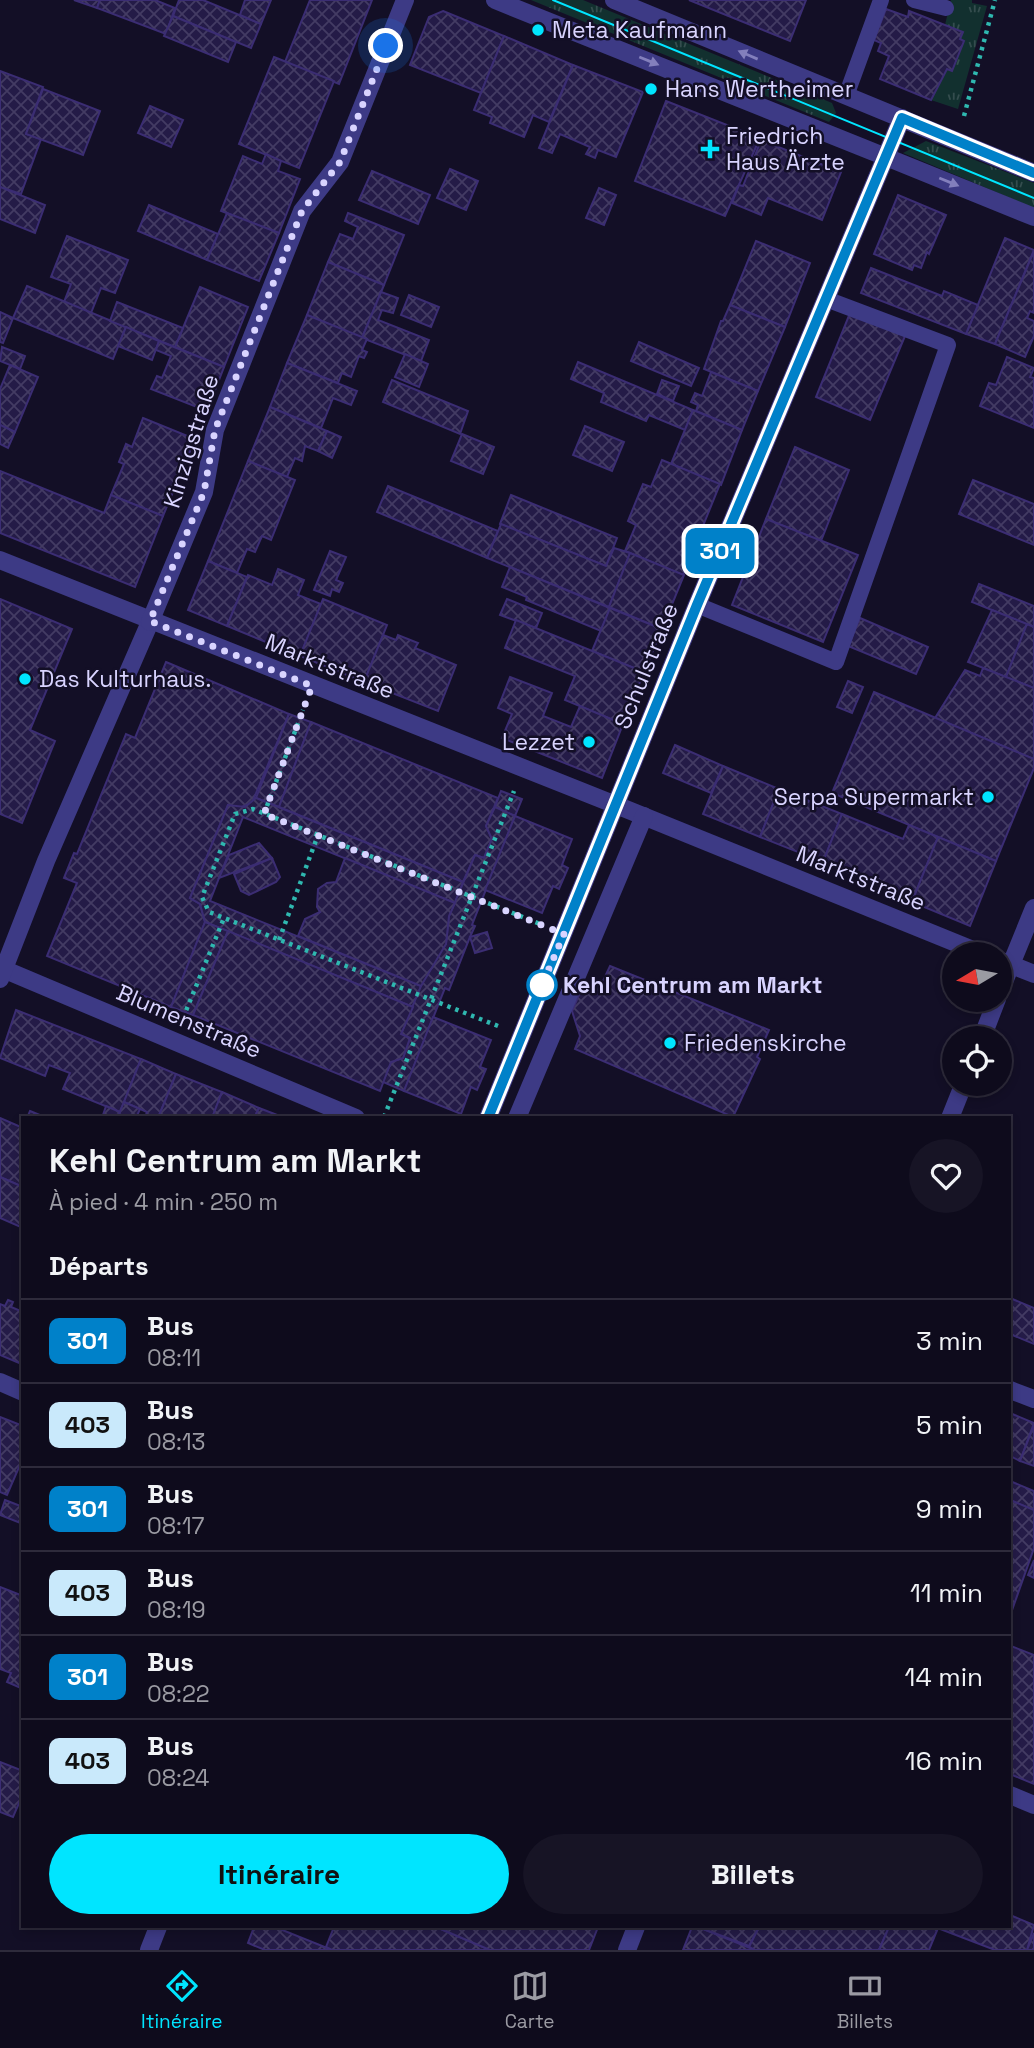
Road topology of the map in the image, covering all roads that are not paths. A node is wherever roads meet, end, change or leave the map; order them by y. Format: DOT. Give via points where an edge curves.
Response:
graph roads {
  1 [pos="405,0"];
  2 [pos="614,0"];
  3 [pos="881,0"];
  4 [pos="914,0"];
  5 [pos="499,1"];
  6 [pos="946,8"];
  7 [pos="846,96"];
  8 [pos="902,118"];
  9 [pos="886,156"];
  10 [pos="1034,173"];
  11 [pos="1034,217"];
  12 [pos="826,299"];
  13 [pos="0,560"];
  14 [pos="697,605"];
  15 [pos="150,621"];
  16 [pos="616,805"];
  17 [pos="644,816"];
  18 [pos="1034,908"];
  19 [pos="954,942"];
  20 [pos="1012,950"];
  21 [pos="1012,966"];
  22 [pos="2,974"];
  23 [pos="1034,974"];
  24 [pos="959,1096"];
  25 [pos="351,1116"];
  26 [pos="489,1116"];
  27 [pos="518,1116"];
  28 [pos="951,1116"];
  29 [pos="0,1382"];
  30 [pos="1011,1390"];
  31 [pos="21,1391"];
  32 [pos="1034,1399"];
  33 [pos="1011,1795"];
  34 [pos="1034,1805"];
  35 [pos="158,1928"];
  36 [pos="636,1928"];
  37 [pos="149,1950"];
  38 [pos="627,1950"];
  1 -- 15 [label="street, Kinzigstraße" via="340,162 302,211 215,430 204,492"];
  7 -- 2 [label="street, one-way"];
  3 -- 7 [label="lane"];
  4 -- 6 [label="lane"];
  5 -- 9 [label="street, one-way"];
  7 -- 8 [label="street"];
  8 -- 9 [label="street, Schulstraße"];
  8 -- 10 [label="street"];
  9 -- 11 [label="street, one-way"];
  9 -- 12 [label="street, Schulstraße"];
  12 -- 14 [label="street, Schulstraße"];
  12 -- 14 [label="lane" via="948,345 836,662"];
  13 -- 15 [label="street, Marktstraße"];
  14 -- 16 [label="street, Schulstraße"];
  15 -- 16 [label="street, Marktstraße"];
  15 -- 22 [label="street, Kinzigstraße"];
  16 -- 17 [label="street, Marktstraße"];
  16 -- 26 [label="street, Schulstraße"];
  17 -- 19 [label="street, Marktstraße"];
  17 -- 27 [label="street"];
  18 -- 20 [label="street"];
  21 -- 23 [label="street"];
  22 -- 25 [label="street, Blumenstraße"];
  24 -- 28 [label="street"];
  29 -- 31 [label="street"];
  30 -- 32 [label="street"];
  33 -- 34 [label="street"];
  35 -- 37 [label="street"];
  36 -- 38 [label="street"];
}
